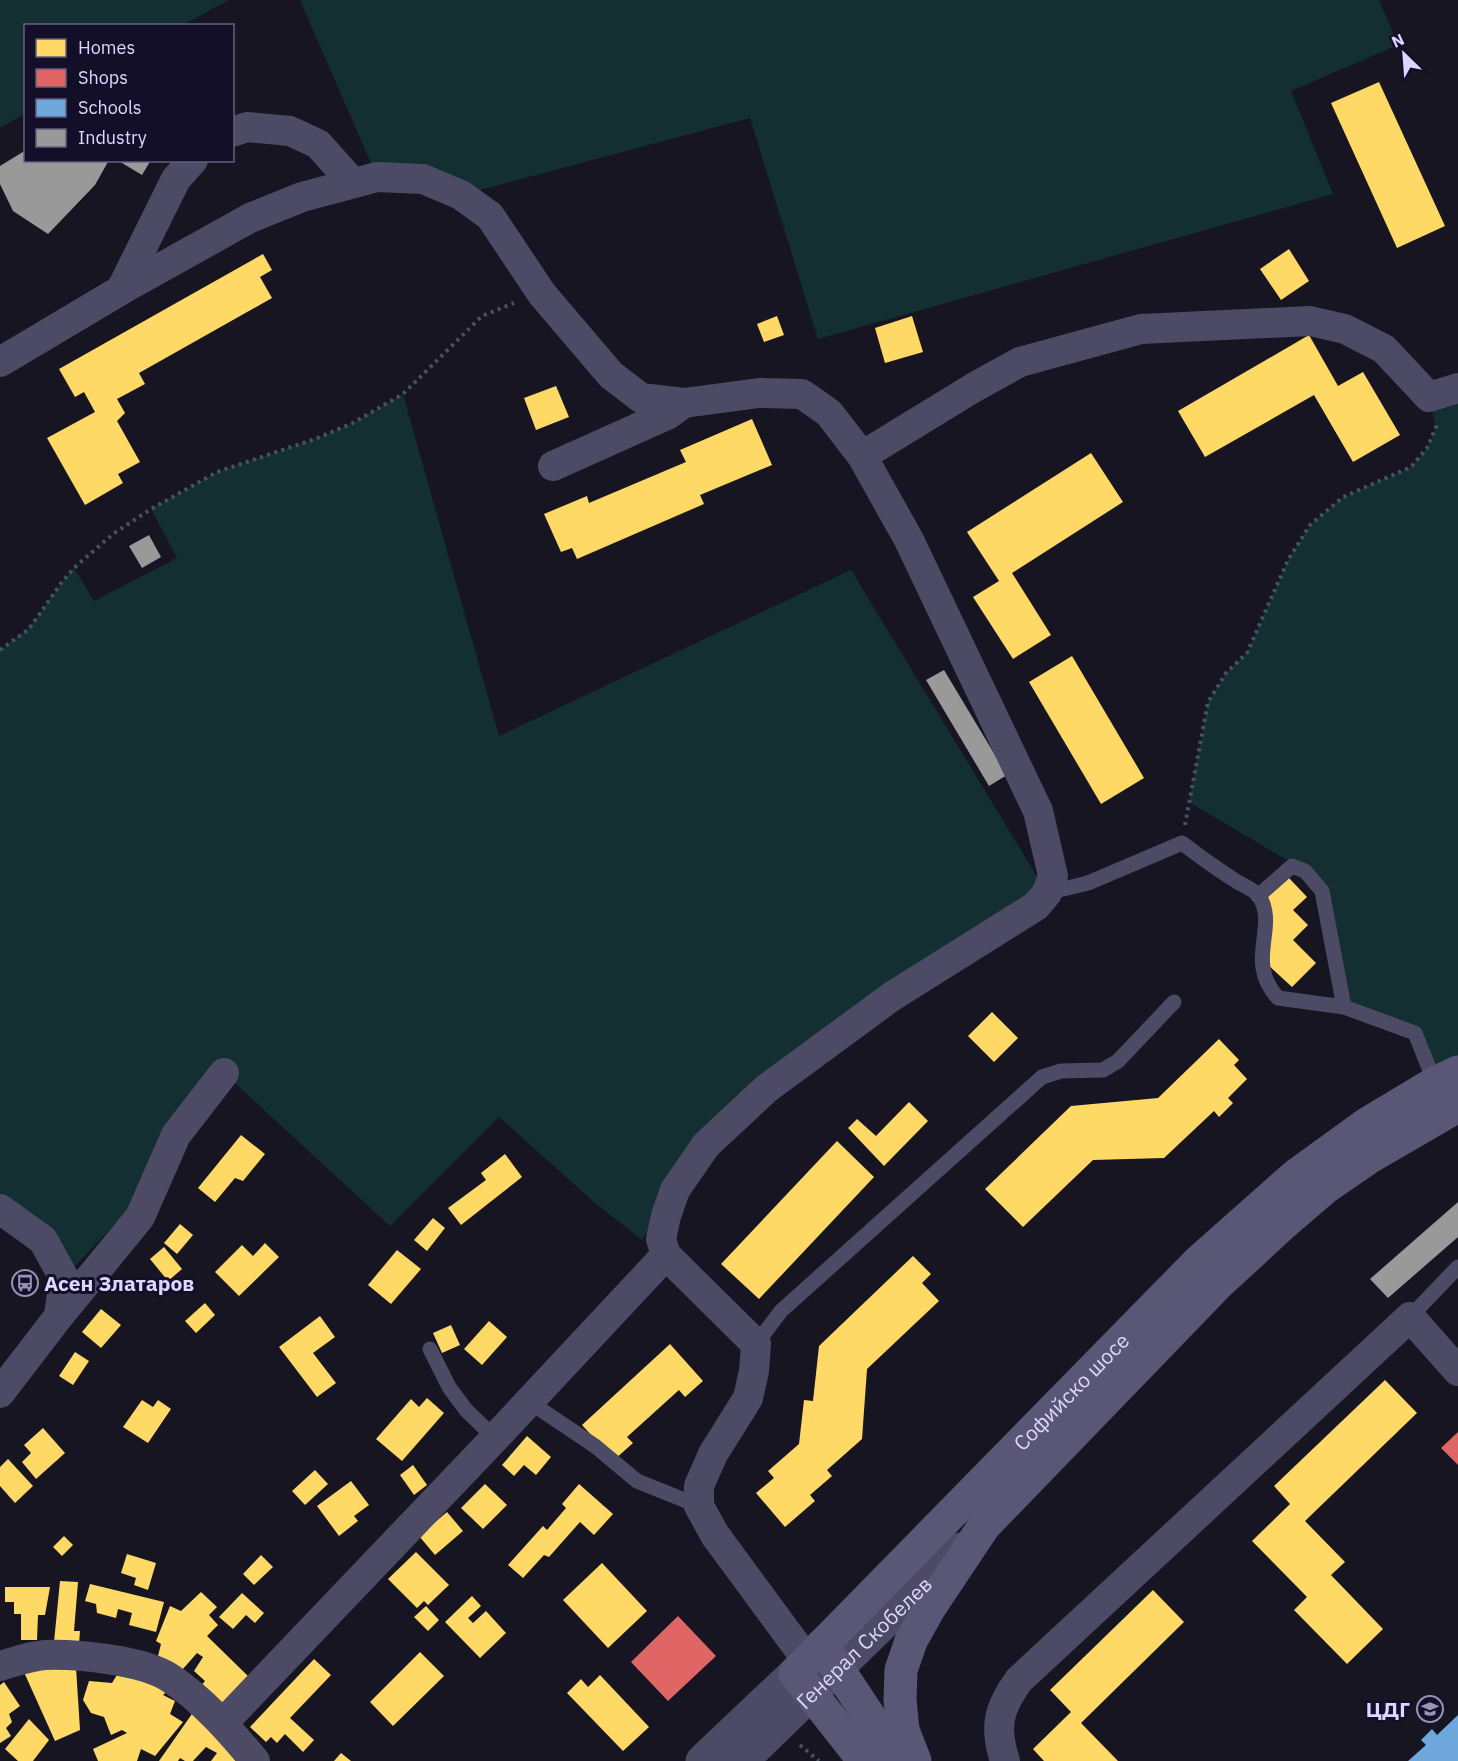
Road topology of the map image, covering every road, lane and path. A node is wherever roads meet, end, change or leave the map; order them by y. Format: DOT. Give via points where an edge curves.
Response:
graph roads {
  1 [pos="234,131"];
  2 [pos="191,162"];
  3 [pos="353,183"];
  4 [pos="121,290"];
  5 [pos="542,294"];
  6 [pos="0,362"];
  7 [pos="1458,388"];
  8 [pos="1429,397"];
  9 [pos="684,403"];
  10 [pos="862,456"];
  11 [pos="553,466"];
  12 [pos="0,650"];
  13 [pos="1182,843"];
  14 [pos="1047,893"];
  15 [pos="1258,896"];
  16 [pos="1174,1002"];
  17 [pos="1344,1007"];
  18 [pos="224,1073"];
  19 [pos="1447,1078"];
  20 [pos="1458,1106"];
  21 [pos="0,1209"];
  22 [pos="666,1255"];
  23 [pos="1456,1273"];
  24 [pos="59,1316"];
  25 [pos="1410,1317"];
  26 [pos="756,1344"];
  27 [pos="430,1349"];
  28 [pos="1458,1371"];
  29 [pos="0,1393"];
  30 [pos="528,1401"];
  31 [pos="495,1438"];
  32 [pos="699,1506"];
  33 [pos="984,1526"];
  34 [pos="0,1666"];
  35 [pos="814,1668"];
  36 [pos="223,1723"];
  37 [pos="255,1761"];
  38 [pos="702,1761"];
  39 [pos="742,1761"];
  40 [pos="864,1761"];
  41 [pos="899,1761"];
  42 [pos="915,1761"];
  43 [pos="1005,1761"];
  1 -- 3 [label="street" via="247,127 290,131 318,144"];
  2 -- 4 [label="street" via="176,179"];
  3 -- 4 [label="street" via="302,196 250,218"];
  3 -- 5 [label="street" via="377,177 423,179 461,195 490,216"];
  4 -- 6 [label="street"];
  5 -- 9 [label="street" via="610,375 641,398"];
  5 -- 12 [label="path" via="482,316 403,394 351,424 217,472 123,528 74,568 29,628"];
  7 -- 8 [label="street"];
  8 -- 10 [label="street" via="1384,349 1345,328 1310,321 1141,329 1020,362"];
  8 -- 13 [label="path" via="1436,427 1427,448 1411,467 1343,497 1310,525 1288,560 1246,653 1226,673 1208,702"];
  9 -- 10 [label="street" via="759,393 802,394 829,413"];
  9 -- 11 [label="street" via="669,414"];
  10 -- 14 [label="street" via="909,540 1038,811 1053,876"];
  13 -- 14 [label="lane" via="1088,883"];
  13 -- 15 [label="lane"];
  14 -- 22 [label="street" via="1036,906 891,997 776,1082 706,1146 675,1190 662,1239"];
  15 -- 17 [label="lane" via="1265,916 1262,966 1271,990 1278,998"];
  15 -- 17 [label="lane" via="1292,866 1305,871 1322,891"];
  16 -- 26 [label="lane" via="1118,1061 1103,1070 1061,1071 1042,1077 781,1311"];
  17 -- 19 [label="lane" via="1415,1033"];
  18 -- 24 [label="street" via="176,1136 140,1217"];
  19 -- 35 [label="main road, Софийско шосе" via="1365,1125 1296,1175 1199,1261"];
  20 -- 33 [label="main road, Софийско шосе" via="1370,1157 1283,1224 1201,1301"];
  21 -- 24 [label="street" via="43,1240 64,1278"];
  22 -- 26 [label="street"];
  22 -- 30 [label="street"];
  23 -- 25 [label="lane"];
  24 -- 29 [label="street"];
  25 -- 28 [label="street"];
  25 -- 43 [label="street" via="1019,1680 999,1717 999,1741"];
  26 -- 32 [label="street" via="748,1398 699,1486"];
  27 -- 31 [label="lane" via="449,1387"];
  30 -- 31 [label="street"];
  30 -- 32 [label="lane" via="595,1446 637,1481"];
  31 -- 36 [label="street"];
  32 -- 35 [label="street" via="715,1535"];
  33 -- 35 [label="street, Генерал Скобелев"];
  33 -- 42 [label="main road, Софийско шосе" via="930,1607 911,1641 901,1670 903,1730"];
  34 -- 36 [label="street" via="43,1655 138,1665 169,1677"];
  35 -- 38 [label="street, Генерал Скобелев"];
  35 -- 39 [label="street, Генерал Скобелев"];
  35 -- 40 [label="main road"];
  35 -- 41 [label="main road"];
  36 -- 37 [label="street"];
}
